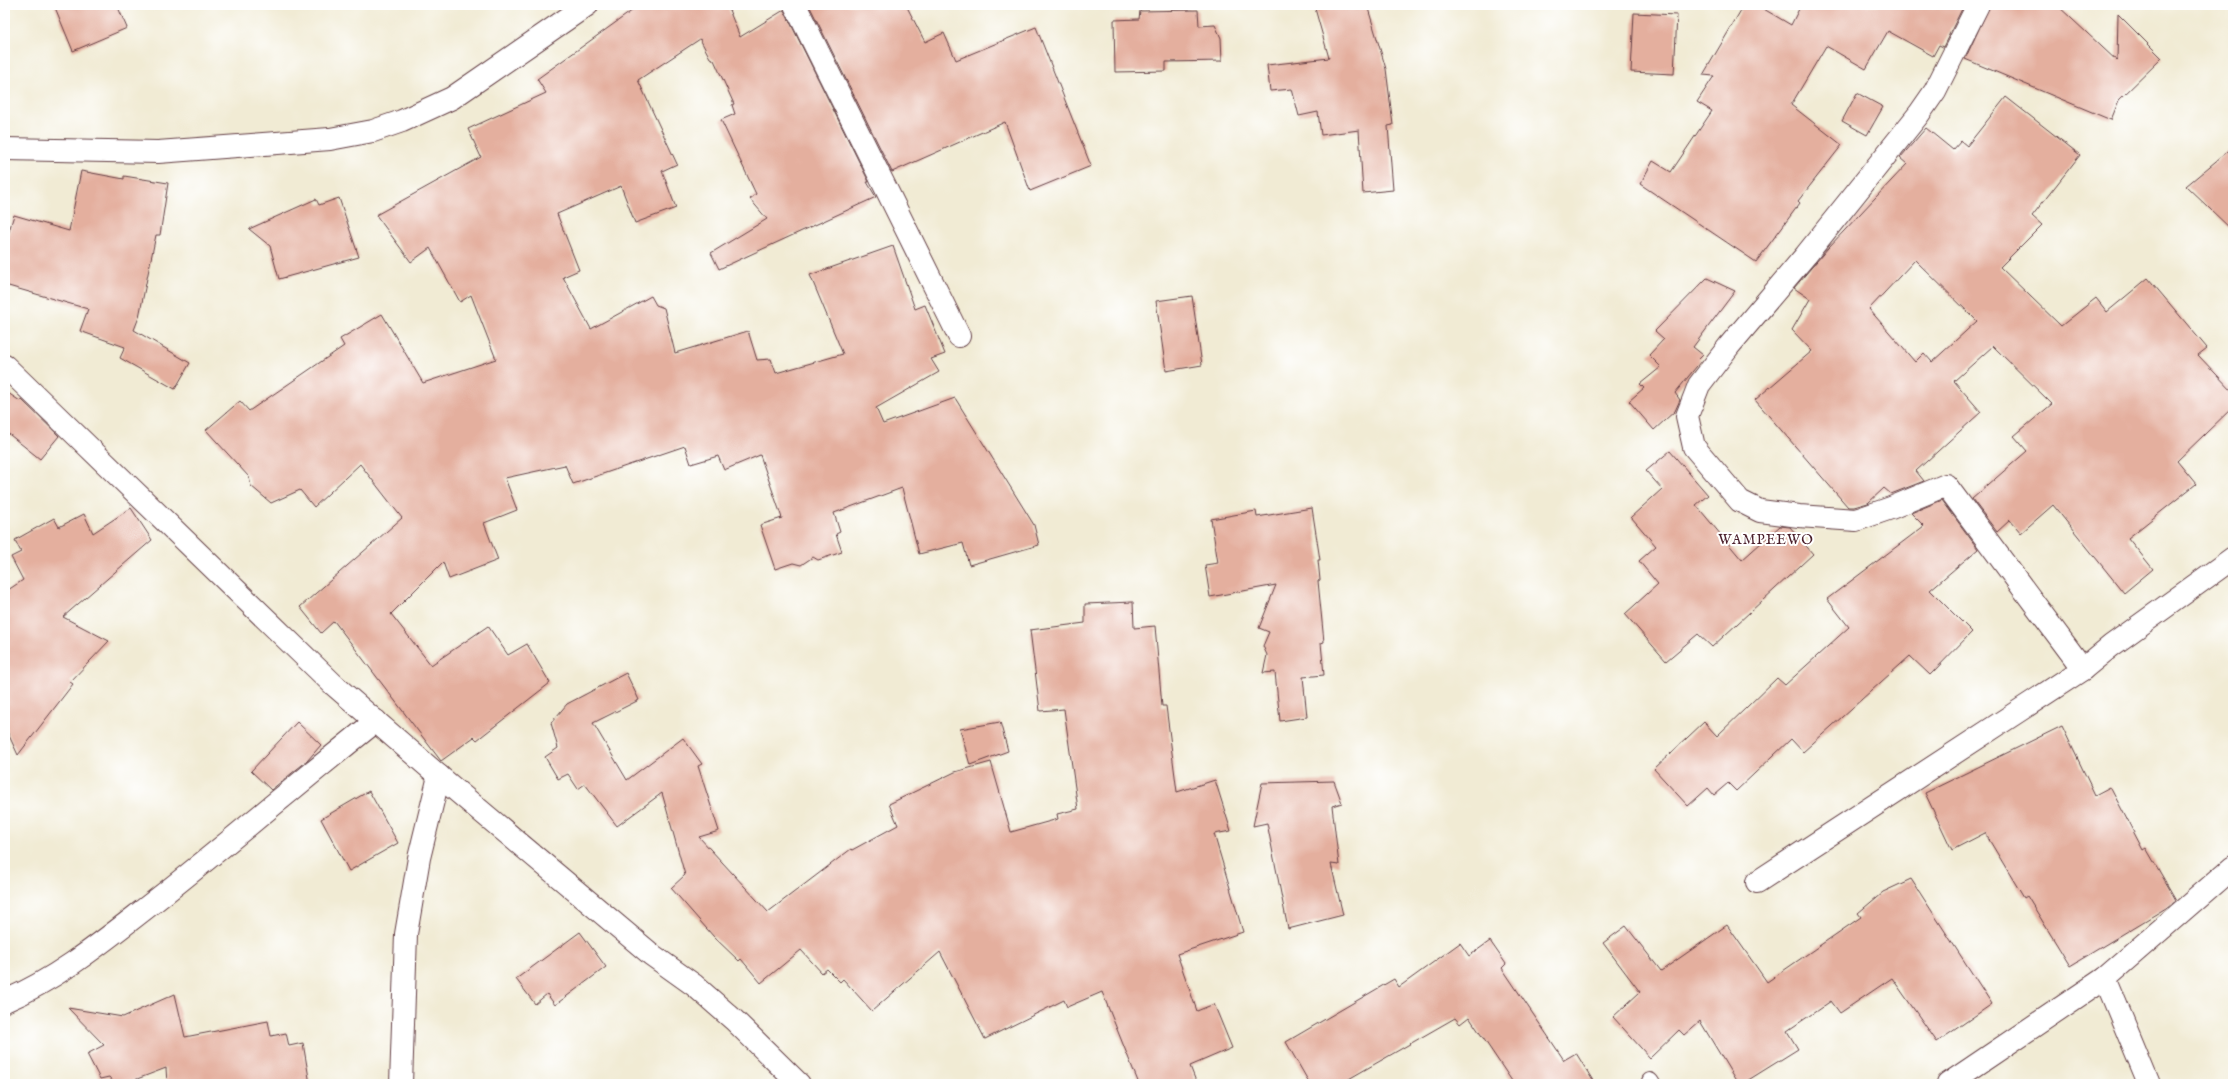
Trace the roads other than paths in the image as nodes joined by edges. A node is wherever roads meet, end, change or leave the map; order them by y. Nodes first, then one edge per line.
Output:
1 (587, 5) edge
2 (795, 5) edge
3 (1978, 5) edge
4 (5, 149) edge
5 (959, 336) dead end
6 (5, 366) edge
7 (2233, 558) edge
8 (2083, 669) junction
9 (376, 721) junction
10 (439, 776) junction
11 (2233, 867) edge
12 (1757, 882) dead end
13 (2105, 978) junction
14 (5, 1001) edge
15 (401, 1084) edge
16 (798, 1084) edge
17 (1948, 1084) edge
18 (2149, 1084) edge

1 - 4 street
2 - 5 street
3 - 8 street
6 - 9 street
7 - 8 street
8 - 12 street
9 - 10 street
9 - 14 street
10 - 15 street
10 - 16 street
11 - 13 street
13 - 17 street
13 - 18 street

